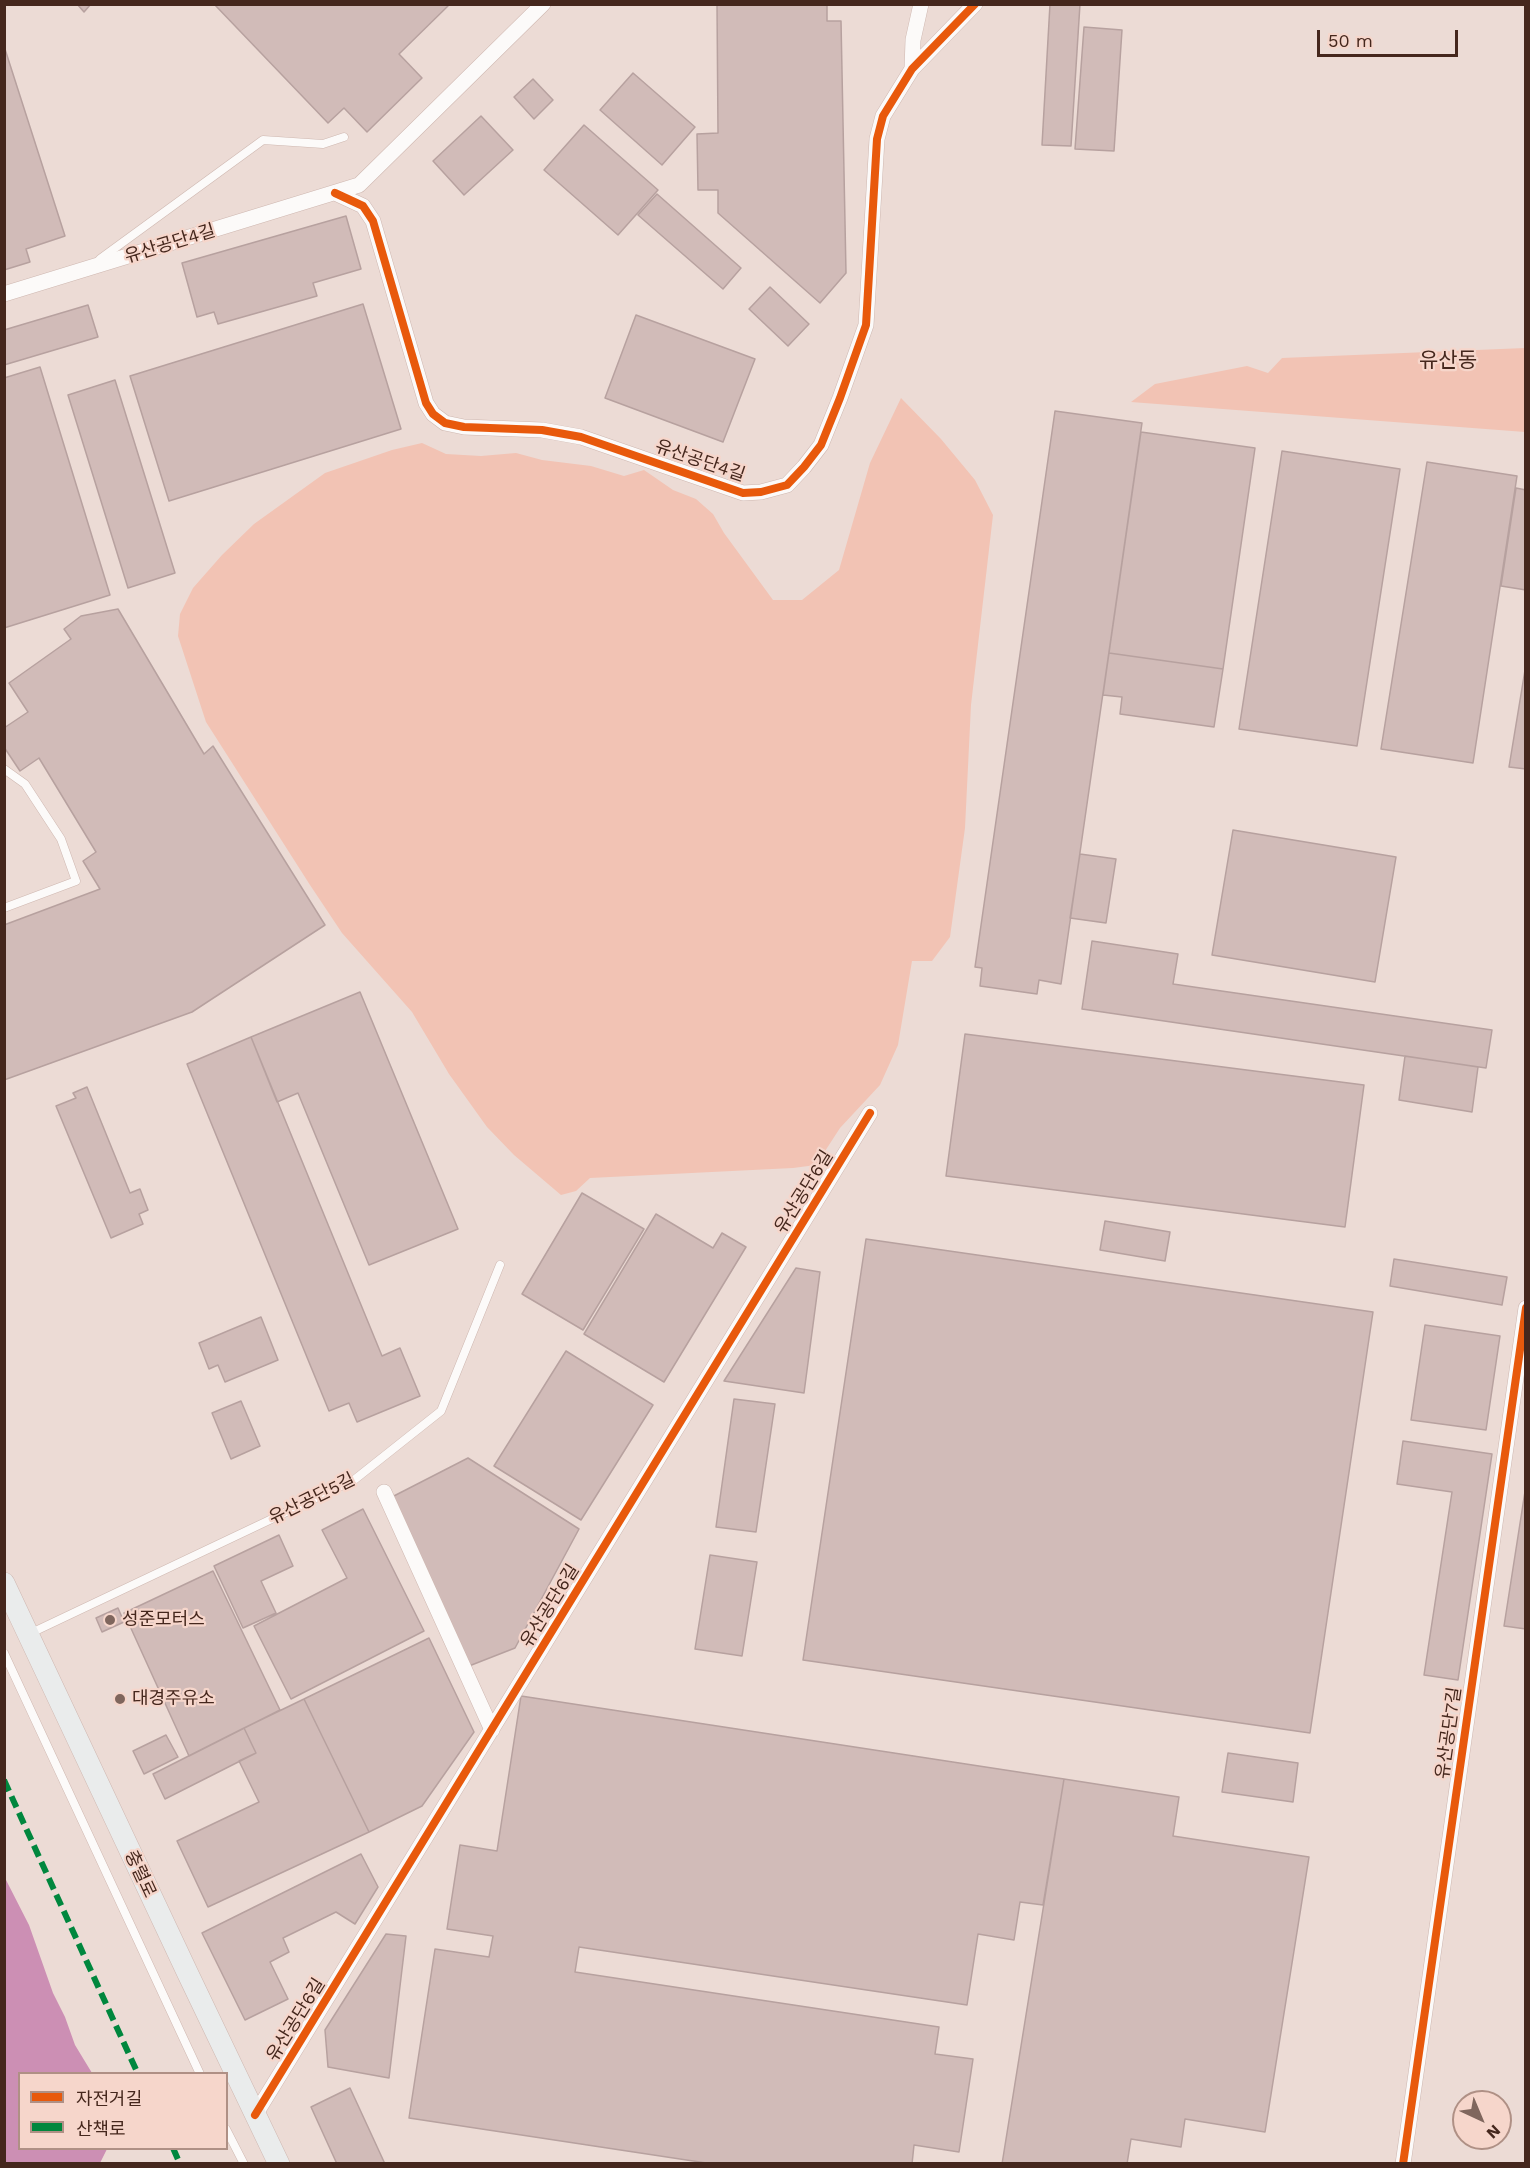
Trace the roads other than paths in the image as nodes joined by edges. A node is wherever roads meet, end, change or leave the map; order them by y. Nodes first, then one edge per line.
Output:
1 (543, 4) edge
2 (921, 4) edge
3 (975, 4) edge
4 (912, 69) junction
5 (344, 137) dead end
6 (334, 193) junction
7 (94, 264) dead end
8 (4, 294) edge
9 (4, 769) edge
10 (4, 908) edge
11 (870, 1113) dead end
12 (500, 1265) dead end
13 (1526, 1308) edge
14 (384, 1492) dead end
15 (4, 1583) edge
16 (28, 1634) junction
17 (4, 1653) edge
18 (492, 1730) junction
19 (200, 2072) edge
20 (255, 2115) junction
21 (228, 2133) edge
22 (244, 2163) edge
23 (279, 2163) edge
24 (1403, 2163) edge

1 - 6 street, 유산공단4길
2 - 4 street
3 - 4 street, 유산공단4길
4 - 6 street, 유산공단4길
5 - 7 lane
6 - 8 street, 유산공단4길
9 - 10 lane
11 - 18 street, 유산공단6길
12 - 16 lane, 유산공단5길
13 - 24 street, 유산공단7길
14 - 18 street
15 - 16 main road, 충렬로
16 - 20 main road, 충렬로
17 - 19 lane
18 - 20 street, 유산공단6길
20 - 23 main road, 충렬로
21 - 22 lane

